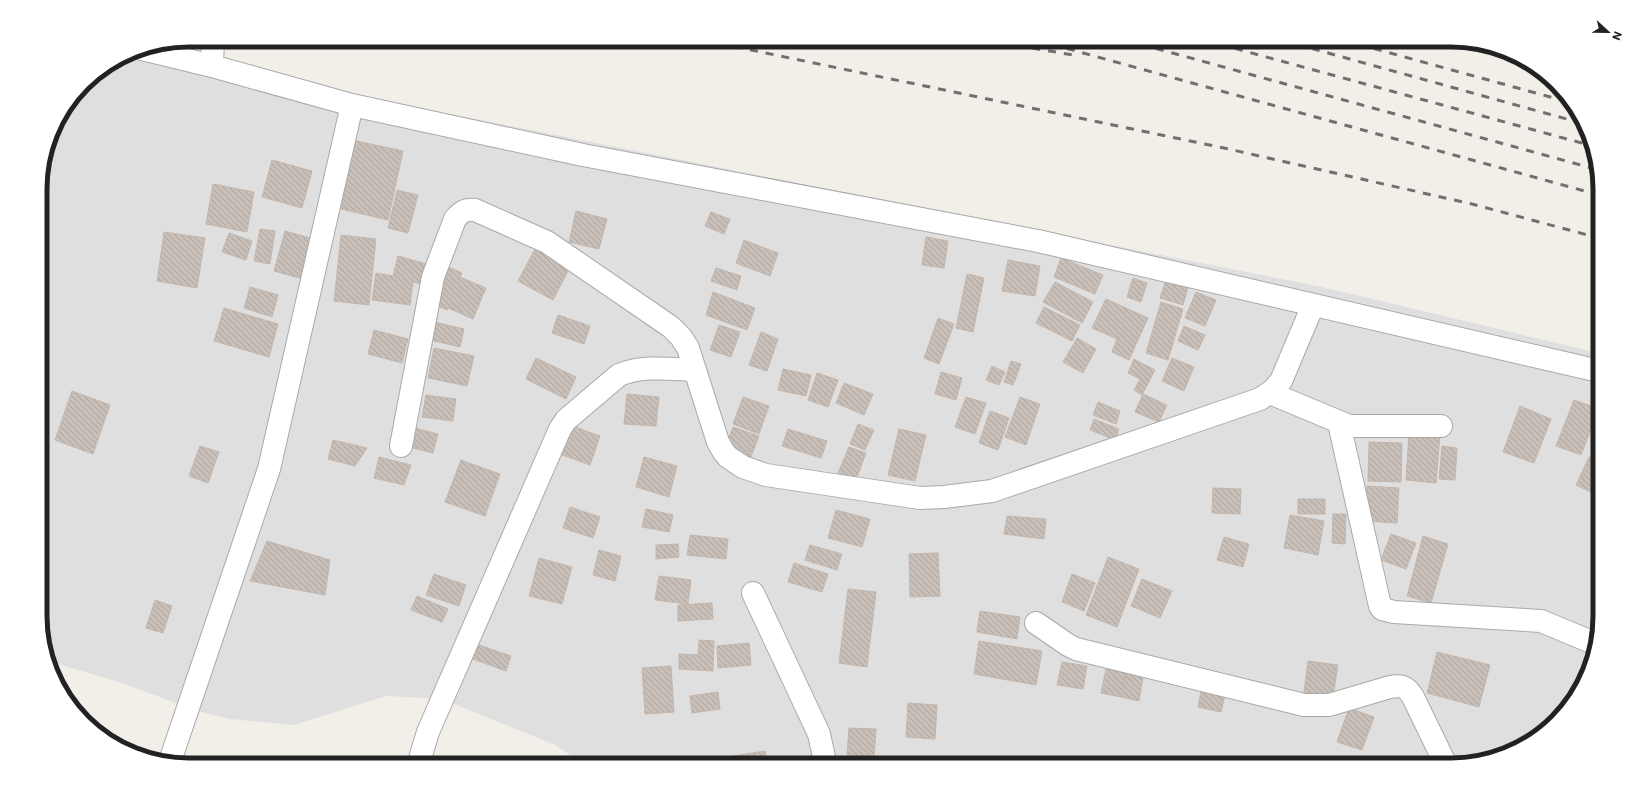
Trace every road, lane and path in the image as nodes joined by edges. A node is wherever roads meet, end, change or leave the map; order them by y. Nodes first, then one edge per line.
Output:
1 (213, 47) edge
2 (153, 52) edge
3 (212, 66) junction
4 (352, 105) junction
5 (1314, 305) junction
6 (1593, 369) edge
7 (695, 370) junction
8 (1270, 393) junction
9 (1339, 423) junction
10 (1441, 426) dead end
11 (401, 446) dead end
12 (753, 593) dead end
13 (1036, 623) dead end
14 (1590, 642) edge
15 (171, 757) edge
16 (420, 758) edge
17 (824, 758) edge
18 (1443, 758) edge

1 - 3 street
2 - 3 street
3 - 4 street
4 - 5 street
4 - 15 street
5 - 6 street
5 - 8 street
7 - 8 street
7 - 11 street
7 - 16 street
8 - 9 street
9 - 10 street
9 - 14 street
12 - 17 street
13 - 18 street

